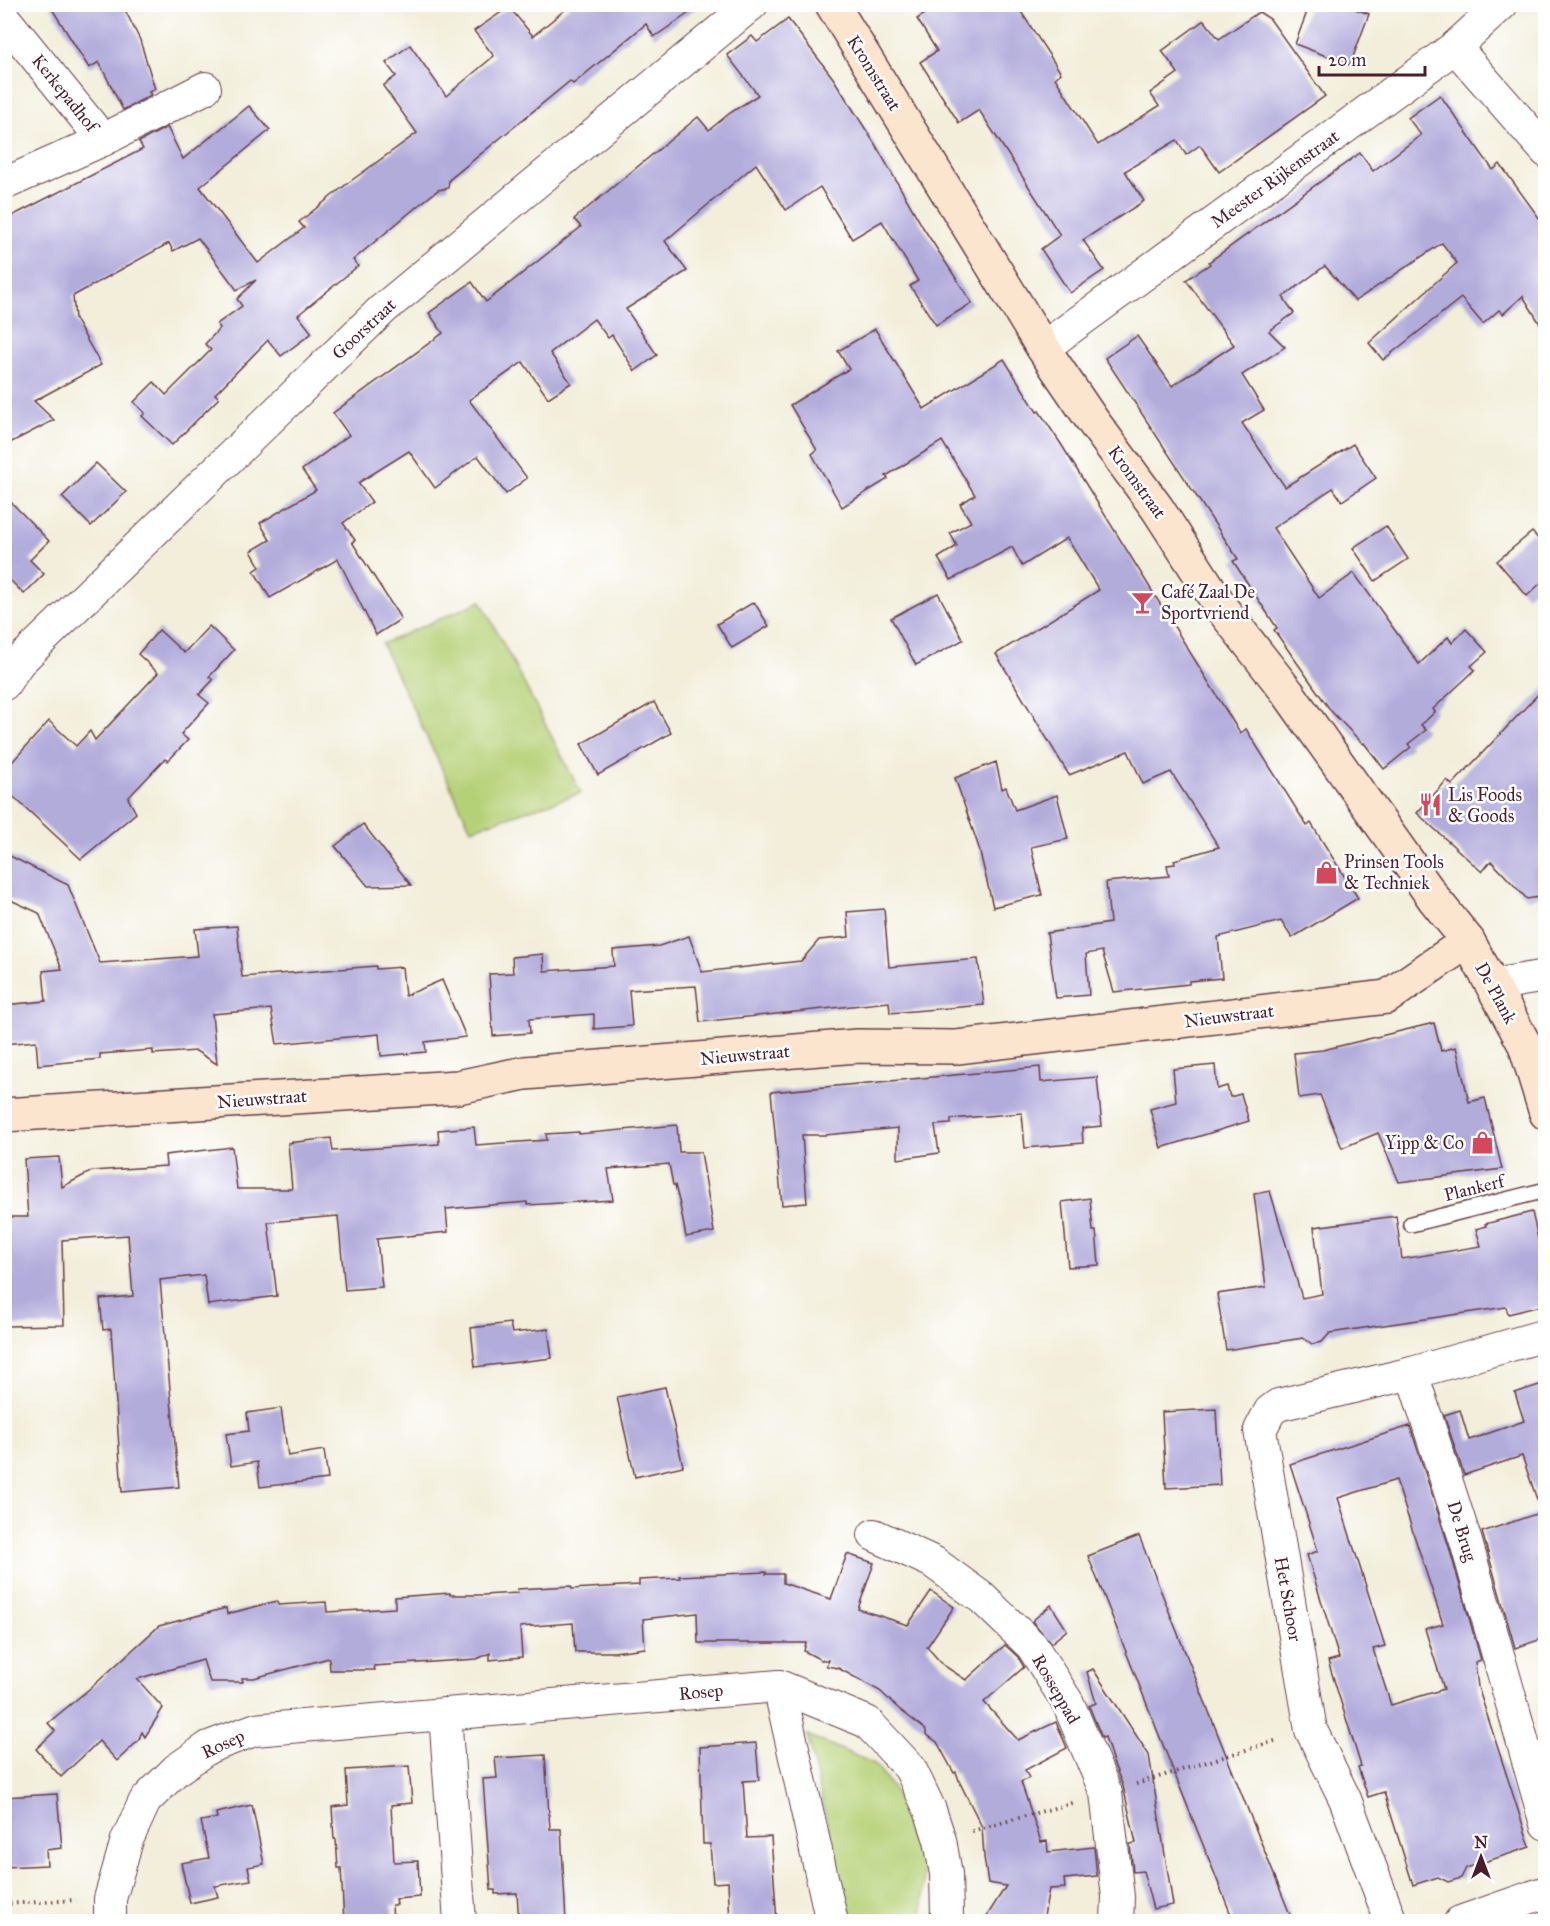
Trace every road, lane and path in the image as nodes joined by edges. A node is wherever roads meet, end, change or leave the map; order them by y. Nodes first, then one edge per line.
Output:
1 (752, 4) edge
2 (832, 4) edge
3 (1502, 4) edge
4 (4, 18) edge
5 (1455, 47) junction
6 (205, 88) dead end
7 (103, 140) junction
8 (1545, 151) edge
9 (4, 184) edge
10 (1043, 348) junction
11 (4, 684) edge
12 (1468, 941) junction
13 (1545, 976) edge
14 (1492, 985) junction
15 (1545, 1113) edge
16 (4, 1115) edge
17 (1545, 1190) edge
18 (1411, 1224) dead end
19 (1545, 1335) edge
20 (1412, 1372) junction
21 (874, 1534) dead end
22 (779, 1686) junction
23 (445, 1714) junction
24 (1545, 1824) edge
25 (1545, 1892) edge
26 (4, 1904) edge
27 (110, 1910) edge
28 (460, 1922) edge
29 (832, 1922) edge
30 (946, 1922) edge
31 (1117, 1922) edge
32 (1391, 1922) edge
33 (1460, 1922) edge

1 - 11 street, Goorstraat
2 - 10 street, Kromstraat
3 - 5 street, Meester Rijkenstraat
4 - 7 street, Kerkepadhof
5 - 8 street
5 - 10 street, Meester Rijkenstraat
6 - 7 street, Kerkepadhof
7 - 9 street, Kerkepadhof
10 - 12 street, Kromstraat
12 - 14 street, De Plank
12 - 16 street, Nieuwstraat
13 - 14 street
14 - 15 street, De Plank
17 - 18 lane, Plankerf
19 - 20 street
20 - 24 street, De Brug
20 - 32 street, Het Schoor
21 - 31 street, Rosseppad
22 - 23 street, Rosep
22 - 29 street
22 - 30 street, Rosep
23 - 27 street, Rosep
23 - 28 street
25 - 33 street
26 - 27 path

